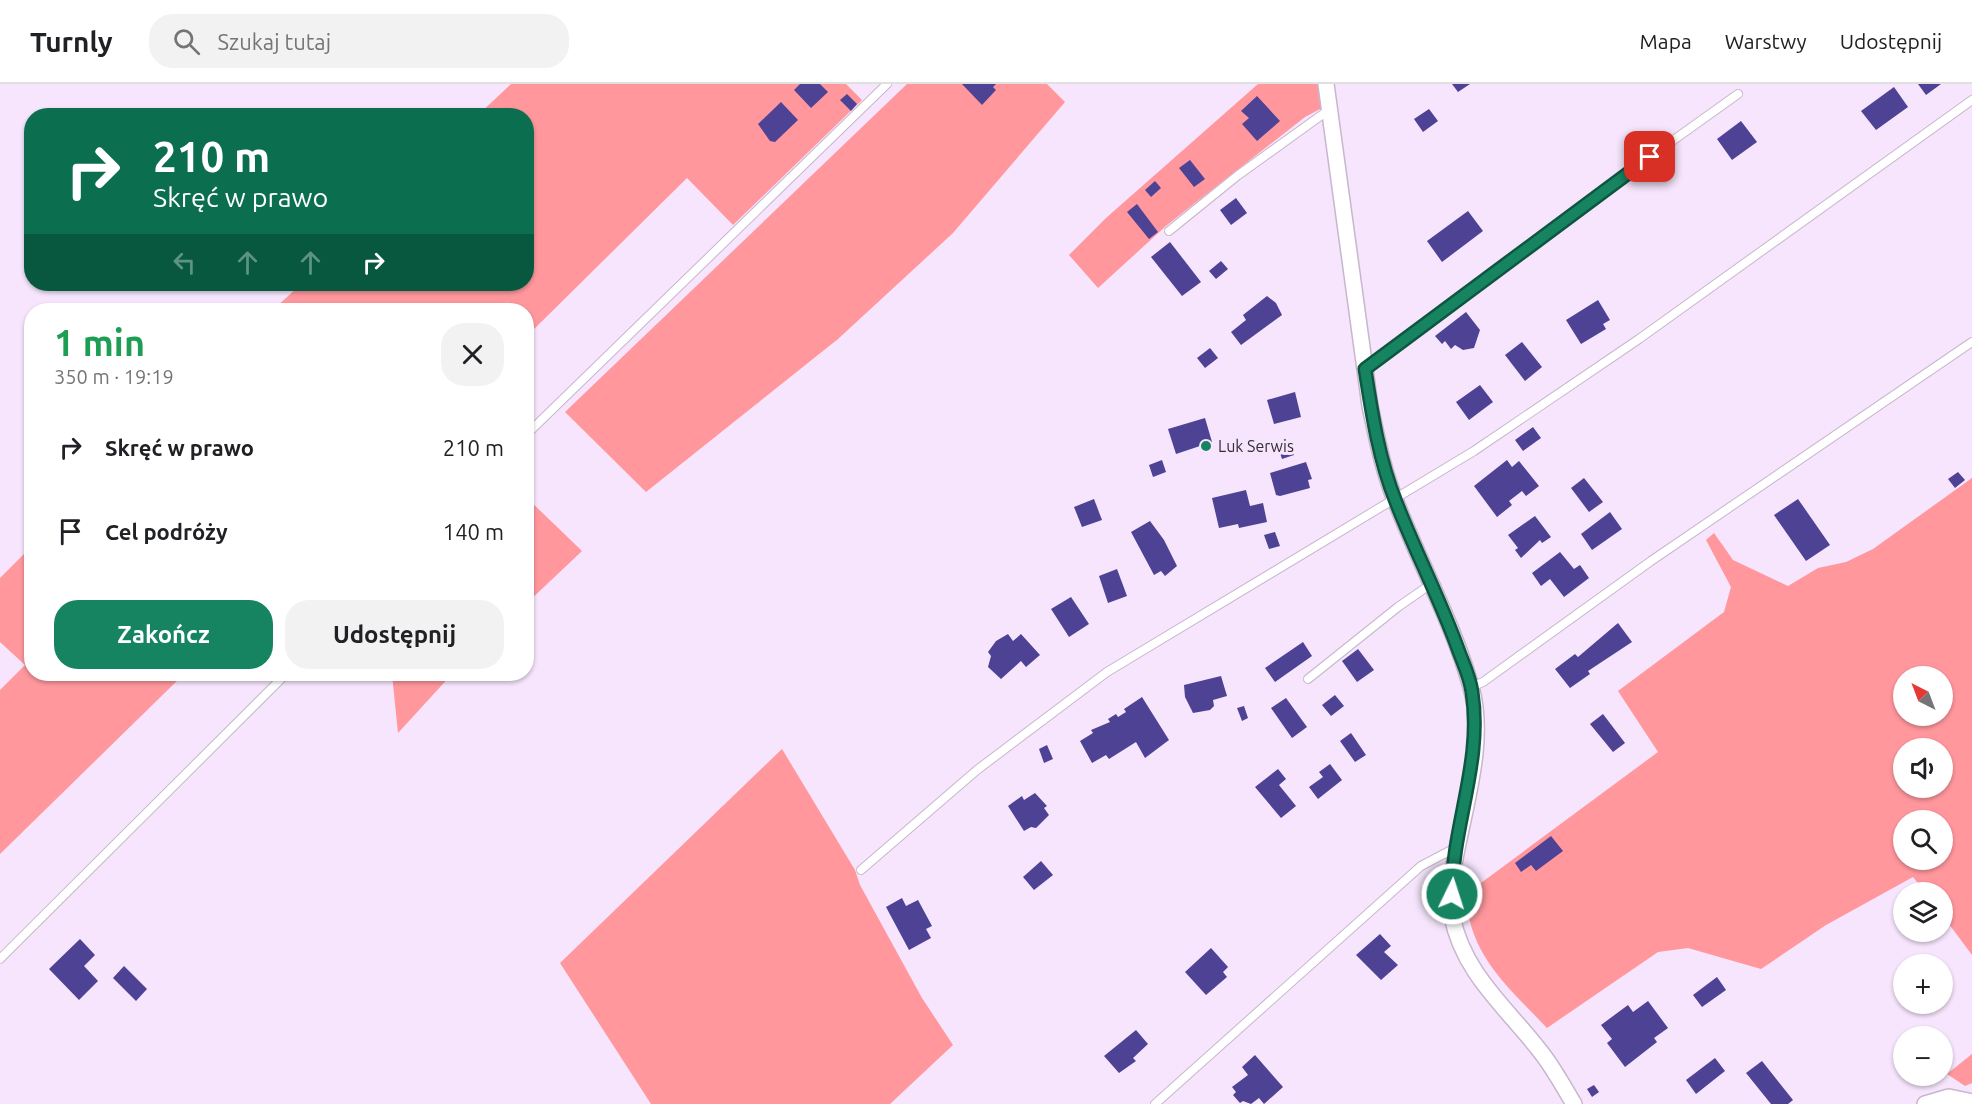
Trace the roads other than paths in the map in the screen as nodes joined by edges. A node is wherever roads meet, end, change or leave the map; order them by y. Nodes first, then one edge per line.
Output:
1 (887, 84) edge
2 (1326, 84) edge
3 (1738, 94) dead end
4 (1972, 100) edge
5 (1330, 109) junction
6 (1169, 231) dead end
7 (1972, 342) edge
8 (1365, 369) junction
9 (534, 427) edge
10 (1395, 500) junction
11 (1431, 584) junction
12 (1308, 680) dead end
13 (279, 681) edge
14 (1471, 687) junction
15 (1457, 847) junction
16 (861, 870) dead end
17 (0, 958) edge
18 (1972, 1102) edge
19 (1155, 1104) edge
20 (1574, 1104) edge
21 (1924, 1104) edge

1 - 9 lane
2 - 5 street
3 - 8 lane
4 - 10 lane
5 - 6 lane
5 - 8 street
7 - 14 lane
8 - 10 street
10 - 11 street
10 - 16 lane
11 - 12 lane
11 - 14 street
13 - 17 lane
14 - 15 street
15 - 19 lane
15 - 20 street
18 - 21 street

